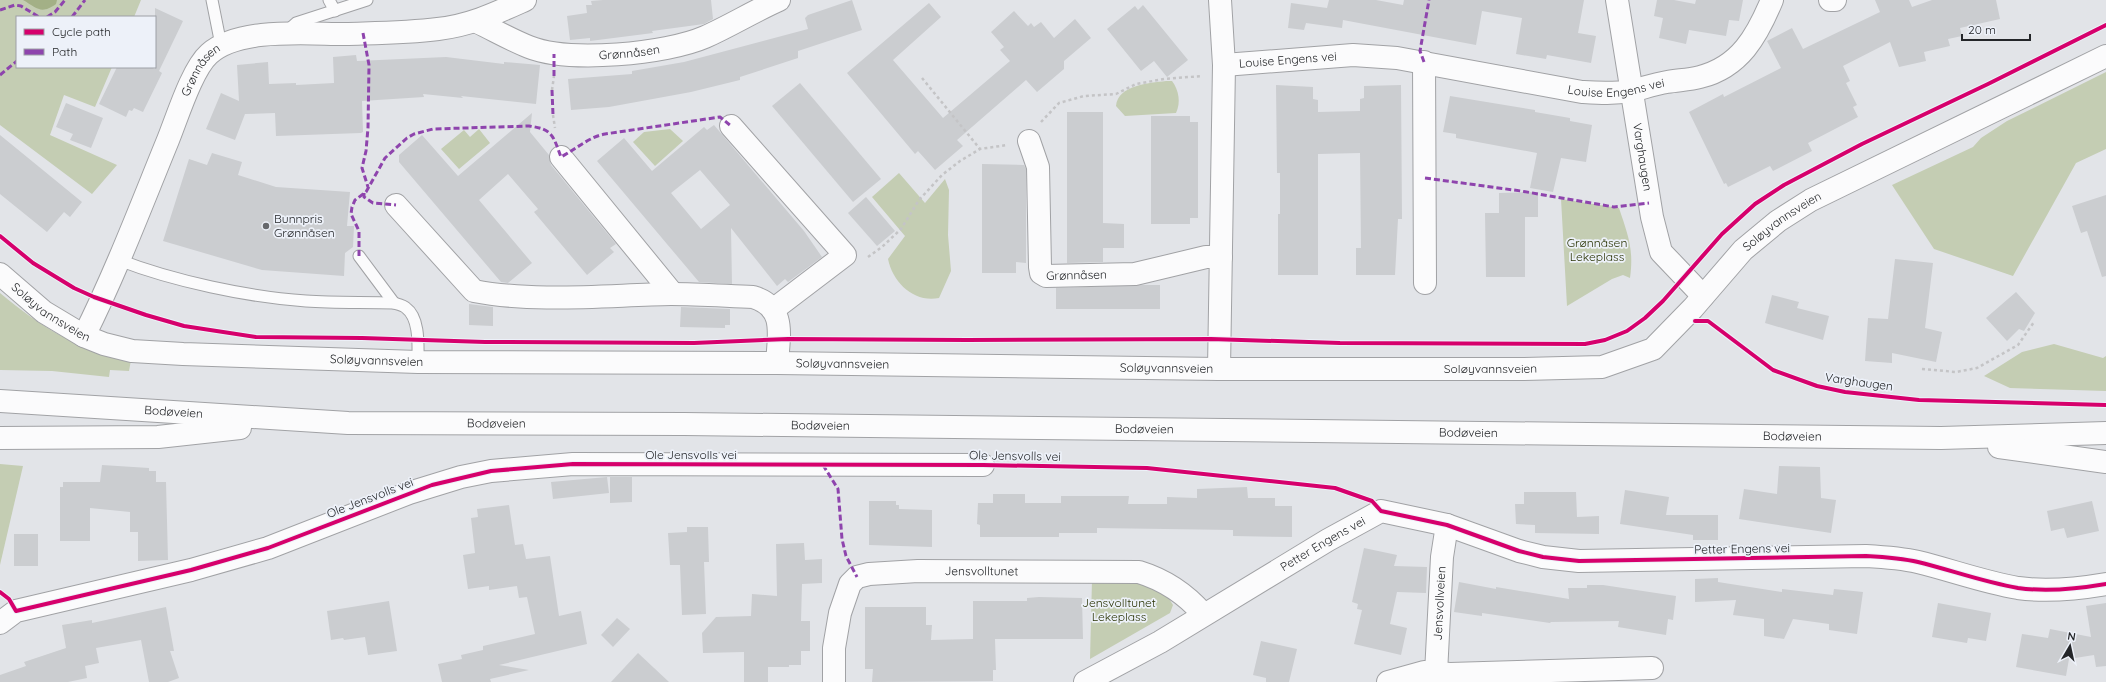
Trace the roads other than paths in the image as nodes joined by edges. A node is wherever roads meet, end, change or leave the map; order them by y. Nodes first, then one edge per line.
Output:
1 (212, 0) edge
2 (329, 0) edge
3 (368, 0) edge
4 (524, 0) edge
5 (779, 0) edge
6 (1220, 0) edge
7 (1617, 0) edge
8 (1772, 0) edge
9 (1830, 0) edge
10 (1835, 0) edge
11 (335, 10) junction
12 (477, 22) junction
13 (283, 35) junction
14 (221, 45) junction
15 (2106, 56) edge
16 (1424, 62) junction
17 (1224, 65) junction
18 (1631, 91) junction
19 (731, 126) dead end
20 (1029, 141) dead end
21 (561, 157) dead end
22 (396, 205) dead end
23 (359, 256) dead end
24 (1221, 257) junction
25 (119, 260) junction
26 (0, 274) edge
27 (1425, 283) dead end
28 (673, 294) junction
29 (1703, 296) junction
30 (394, 303) junction
31 (774, 309) junction
32 (84, 336) junction
33 (418, 362) junction
34 (777, 363) junction
35 (1219, 369) junction
36 (0, 401) edge
37 (348, 423) junction
38 (2106, 433) edge
39 (0, 438) edge
40 (1941, 438) junction
41 (2106, 462) edge
42 (983, 465) dead end
43 (1447, 525) junction
44 (2106, 584) edge
45 (1203, 614) junction
46 (0, 623) edge
47 (1652, 668) dead end
48 (1437, 678) edge
49 (834, 682) edge
50 (1085, 682) edge
51 (1388, 682) edge

1 - 14 lane
2 - 11 lane
3 - 11 lane
4 - 12 street, Grønnåsen
5 - 12 street, Grønnåsen
6 - 17 street
7 - 18 street, Varghaugen
8 - 18 street, Louise Engens vei
9 - 10 street
11 - 13 lane
12 - 13 street, Grønnåsen
13 - 14 street, Grønnåsen
14 - 25 street, Grønnåsen
15 - 29 street, Soløyvannsveien
16 - 17 street, Louise Engens vei
16 - 18 street, Louise Engens vei
16 - 27 street
17 - 24 street
18 - 29 street, Varghaugen
19 - 31 street
20 - 24 street, Grønnåsen
21 - 28 street
22 - 28 street
23 - 30 lane
24 - 35 street
25 - 30 lane
25 - 32 street, Grønnåsen
26 - 32 street, Soløyvannsveien
28 - 31 street
29 - 35 street, Soløyvannsveien
30 - 33 lane
31 - 34 street, Soløyvannsveien
32 - 33 street, Soløyvannsveien
33 - 34 street, Soløyvannsveien
34 - 35 street, Soløyvannsveien
36 - 37 street, Bodøveien
37 - 39 street, Bodøveien
37 - 40 street, Bodøveien
38 - 40 street, Bodøveien
40 - 41 street, Bodøveien
42 - 46 street, Ole Jensvolls vei
43 - 44 street, Petter Engens vei
43 - 45 street, Petter Engens vei
43 - 48 street, Jensvollveien
45 - 49 street, Jensvolltunet
45 - 50 street, Petter Engens vei
47 - 48 street
48 - 51 street

